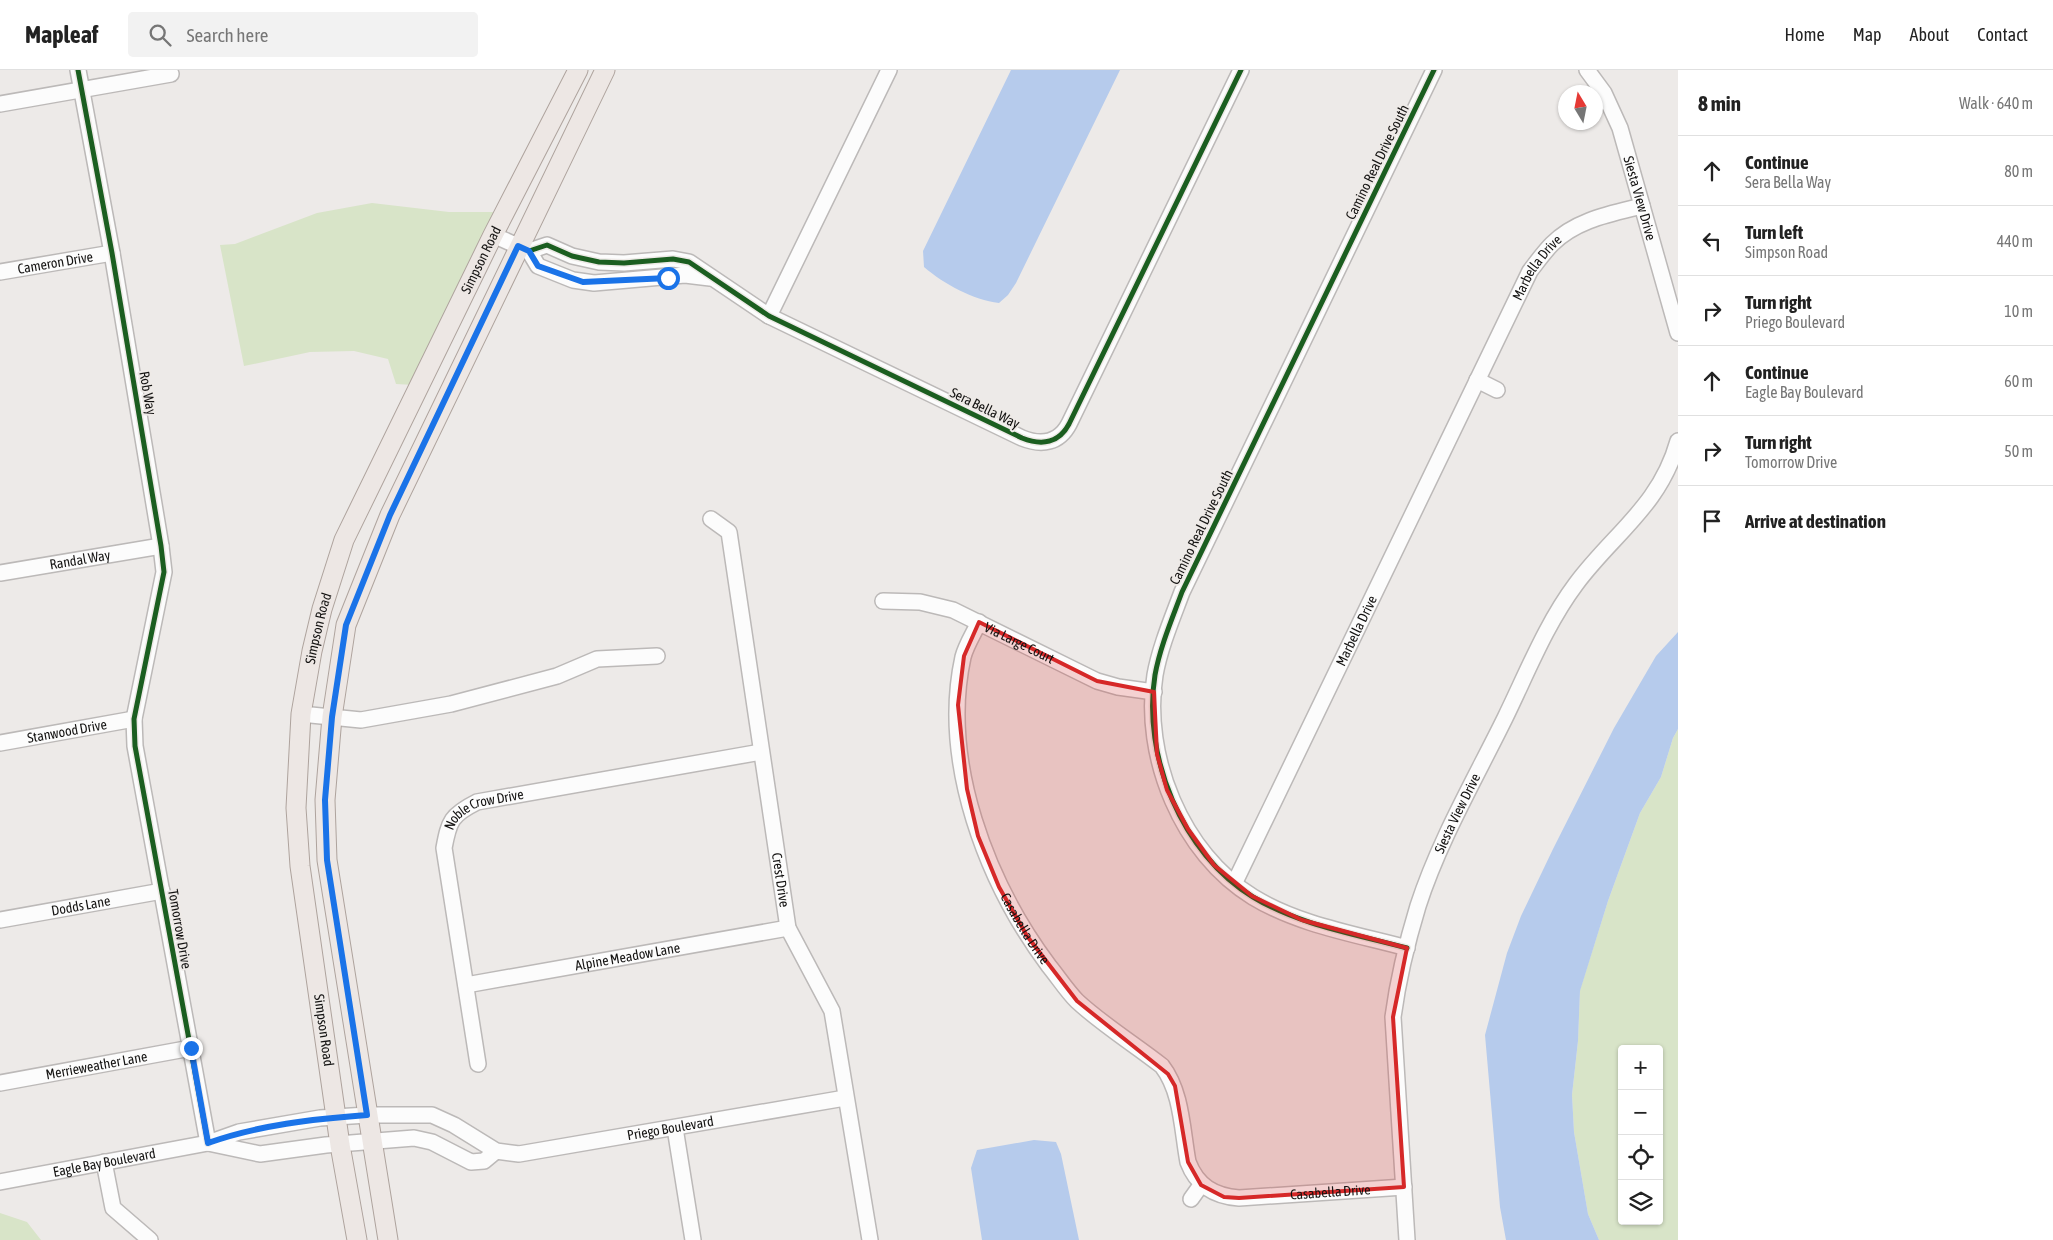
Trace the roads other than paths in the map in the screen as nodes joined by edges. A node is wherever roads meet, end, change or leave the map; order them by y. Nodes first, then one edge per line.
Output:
1 (78, 70) edge
2 (578, 70) edge
3 (605, 70) edge
4 (889, 70) edge
5 (1241, 70) edge
6 (1434, 70) edge
7 (1587, 70) edge
8 (170, 74) dead end
9 (82, 89) junction
10 (0, 104) edge
11 (1642, 206) junction
12 (493, 235) junction
13 (524, 249) junction
14 (112, 253) junction
15 (0, 272) edge
16 (711, 278) junction
17 (769, 316) junction
18 (1678, 333) edge
19 (1477, 380) junction
20 (1497, 390) dead end
21 (1678, 441) edge
22 (710, 519) dead end
23 (161, 546) junction
24 (0, 571) edge
25 (883, 601) dead end
26 (979, 622) junction
27 (657, 656) dead end
28 (1154, 692) junction
29 (301, 714) junction
30 (332, 717) junction
31 (134, 719) junction
32 (0, 743) edge
33 (761, 752) junction
34 (1235, 882) junction
35 (162, 891) junction
36 (0, 920) edge
37 (788, 928) junction
38 (1407, 948) junction
39 (466, 985) junction
40 (191, 1048) junction
41 (478, 1064) dead end
42 (0, 1083) edge
43 (845, 1098) junction
44 (367, 1115) junction
45 (336, 1118) junction
46 (675, 1128) junction
47 (208, 1143) junction
48 (371, 1143) junction
49 (340, 1145) junction
50 (496, 1152) junction
51 (104, 1162) junction
52 (0, 1182) edge
53 (1201, 1185) junction
54 (1404, 1187) junction
55 (1191, 1198) dead end
56 (150, 1240) edge
57 (357, 1240) edge
58 (388, 1240) edge
59 (693, 1240) edge
60 (870, 1240) edge
61 (1408, 1240) edge

1 - 9 street, Rob Way
2 - 12 main road, Simpson Road
3 - 13 main road, Simpson Road
4 - 17 street
5 - 17 street, Sera Bella Way
6 - 28 street, Camino Real Drive South
7 - 11 street, Siesta View Drive
8 - 9 street
9 - 10 street
9 - 14 street, Rob Way
11 - 18 street, Siesta View Drive
11 - 19 street, Marbella Drive
12 - 13 street, Sera Bella Way
12 - 29 main road, Simpson Road
13 - 16 street, Sera Bella Way
13 - 16 street, Sera Bella Way
13 - 30 main road, Simpson Road
14 - 15 street, Cameron Drive
14 - 23 street, Rob Way
16 - 17 street, Sera Bella Way
19 - 20 street
19 - 34 street, Marbella Drive
21 - 38 street, Siesta View Drive
22 - 33 street, Crest Drive
23 - 24 street, Randal Way
23 - 31 street, Rob Way
25 - 26 street, Via Large Court
26 - 28 street, Via Large Court
26 - 53 street, Casabella Drive
27 - 30 street
28 - 34 street, Camino Real Drive South
29 - 30 street
29 - 45 main road, Simpson Road
30 - 44 main road, Simpson Road
31 - 32 street, Stanwood Drive
31 - 35 street, Tomorrow Drive
33 - 37 street, Crest Drive
33 - 39 street, Noble Crow Drive
34 - 38 street, Camino Real Drive South
35 - 36 street, Dodds Lane
35 - 40 street, Tomorrow Drive
37 - 39 street, Alpine Meadow Lane
37 - 43 street, Crest Drive
38 - 54 street, Siesta View Drive
39 - 41 street, Noble Crow Drive
40 - 42 street, Merrieweather Lane
40 - 47 street, Tomorrow Drive
43 - 46 street, Priego Boulevard
43 - 60 street, Crest Drive
44 - 45 street, Priego Boulevard
44 - 48 main road, Simpson Road
44 - 50 street, Priego Boulevard
45 - 47 street, Eagle Bay Boulevard
45 - 49 main road, Simpson Road
46 - 50 street, Priego Boulevard
46 - 59 street
47 - 49 street, Eagle Bay Boulevard
47 - 51 street, Eagle Bay Boulevard
48 - 49 street, Priego Boulevard
48 - 50 street, Priego Boulevard
48 - 58 main road, Simpson Road
49 - 57 main road, Simpson Road
51 - 52 street, Eagle Bay Boulevard
51 - 56 street
53 - 54 street, Casabella Drive
53 - 55 street
54 - 61 street, Siesta View Drive

